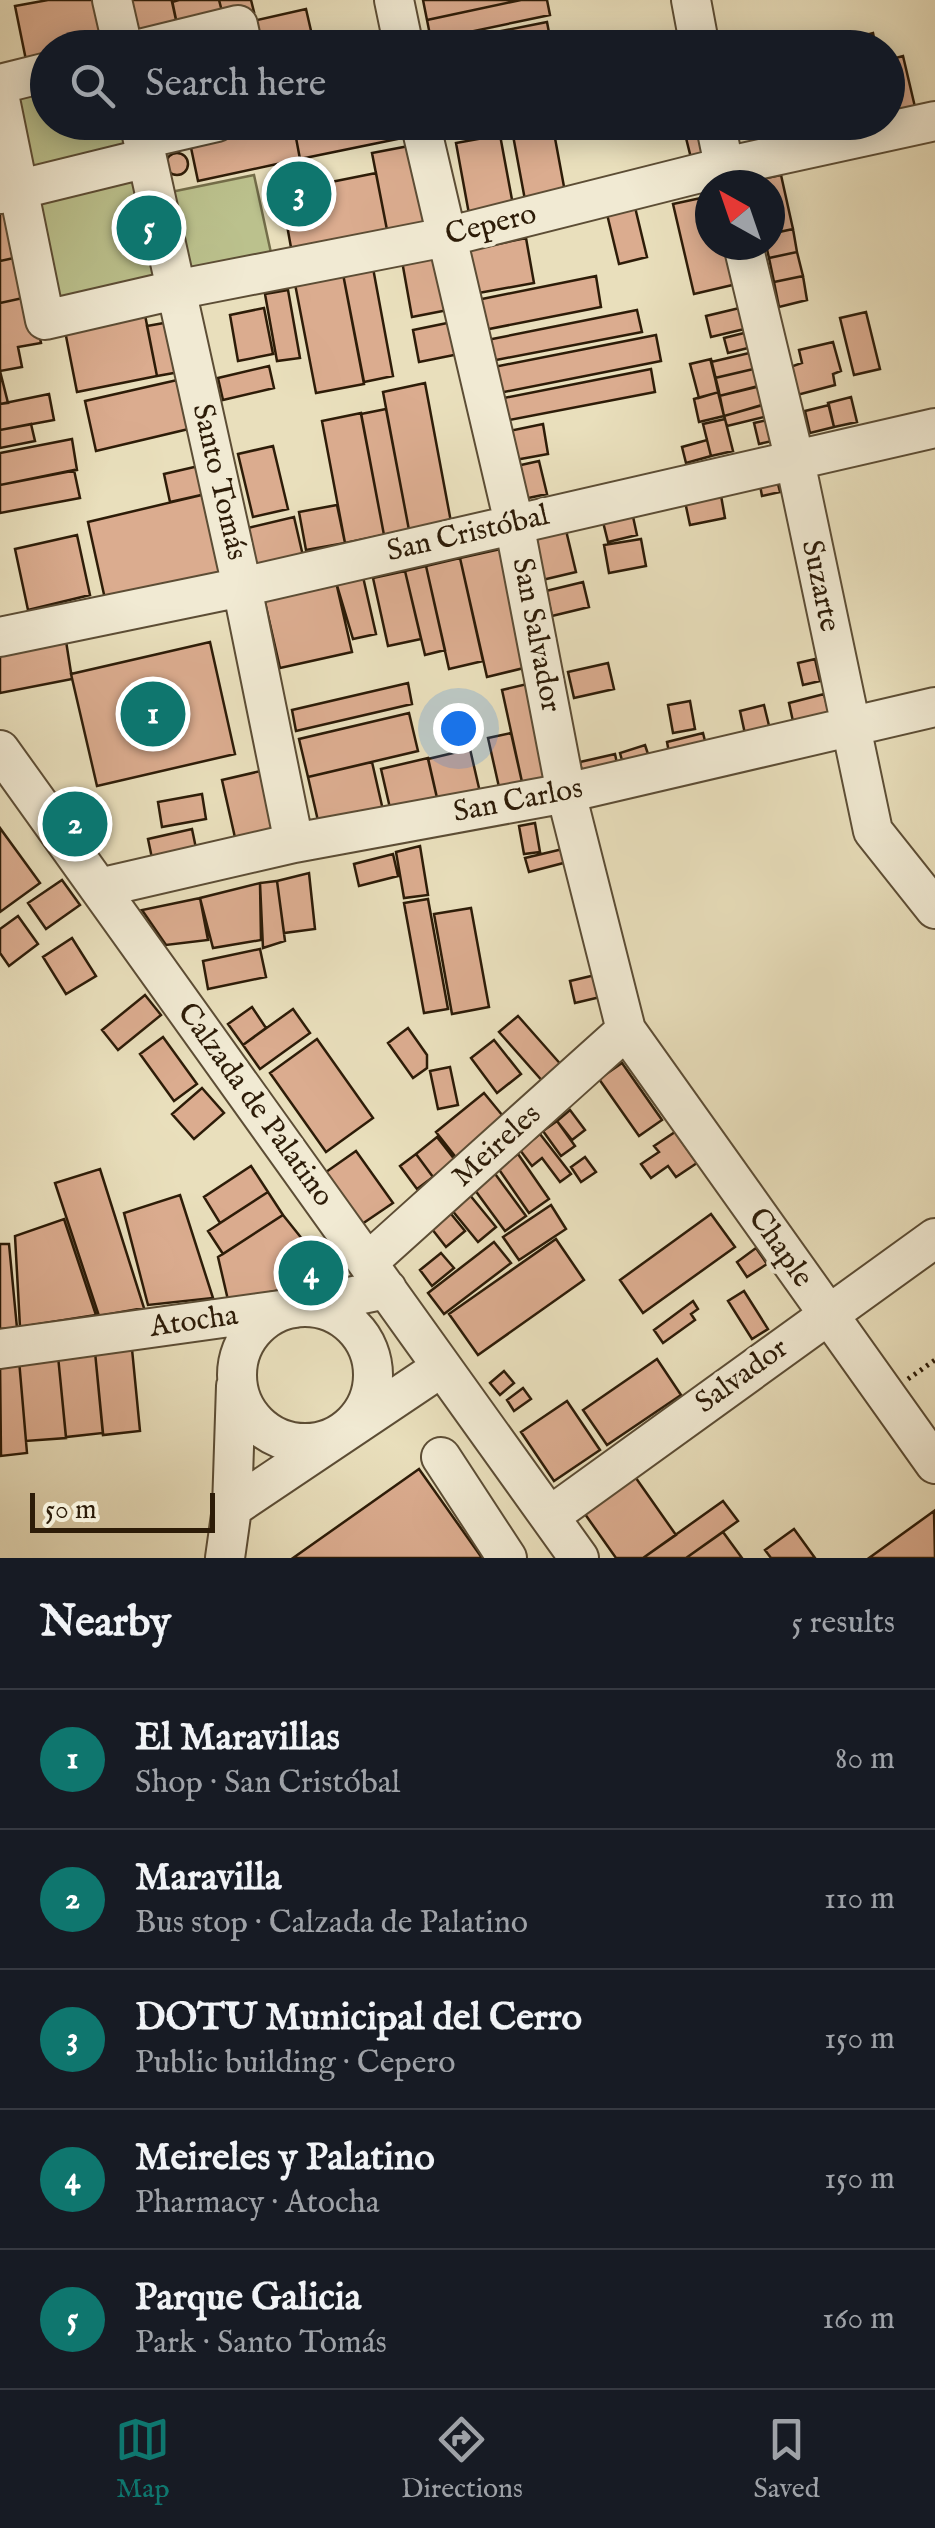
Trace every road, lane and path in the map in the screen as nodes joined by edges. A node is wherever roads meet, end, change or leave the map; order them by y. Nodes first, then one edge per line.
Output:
1 (112, 0) edge
2 (394, 0) edge
3 (690, 0) edge
4 (119, 30) edge
5 (214, 30) edge
6 (239, 30) edge
7 (400, 30) edge
8 (696, 30) edge
9 (30, 76) edge
10 (0, 84) edge
11 (0, 99) edge
12 (935, 121) edge
13 (905, 129) edge
14 (143, 140) edge
15 (424, 140) edge
16 (719, 140) edge
17 (863, 140) edge
18 (725, 170) edge
19 (749, 170) edge
20 (695, 183) edge
21 (9, 192) edge
22 (446, 237) junction
23 (747, 260) edge
24 (175, 290) junction
25 (935, 428) edge
26 (795, 462) junction
27 (514, 523) junction
28 (242, 587) junction
29 (0, 637) edge
30 (935, 707) edge
31 (849, 728) junction
32 (0, 750) edge
33 (566, 793) junction
34 (294, 843) junction
35 (99, 888) junction
36 (935, 909) edge
37 (626, 1030) junction
38 (935, 1238) edge
39 (377, 1276) junction
40 (295, 1308) junction
41 (826, 1314) junction
42 (235, 1317) junction
43 (0, 1349) edge
44 (442, 1367) junction
45 (236, 1374) junction
46 (340, 1433) junction
47 (441, 1457) dead end
48 (935, 1464) edge
49 (232, 1508) junction
50 (550, 1516) junction
51 (226, 1558) edge
52 (507, 1558) edge
53 (579, 1558) edge

1 - 4 street
2 - 7 street
3 - 8 street
5 - 6 street
9 - 10 street
11 - 21 street
12 - 13 street, Cepero
14 - 21 street
14 - 24 street, Santo Tomás
15 - 22 street, San Salvador
16 - 18 street
17 - 19 street, Cepero
20 - 22 street, Cepero
21 - 24 street, Cepero
22 - 24 street, Cepero
22 - 27 street, San Salvador
23 - 26 street, Suzarte
24 - 28 street, Santo Tomás
25 - 26 street, San Cristóbal
26 - 27 street, San Cristóbal
26 - 31 street, Suzarte
27 - 28 street, San Cristóbal
27 - 33 street, San Salvador
28 - 29 street, San Cristóbal
28 - 34 street, Santo Tomás
30 - 31 street, San Carlos
31 - 33 street, San Carlos
31 - 36 street, Suzarte
32 - 35 street, Calzada de Palatino
33 - 34 street, San Carlos
33 - 37 street, San Salvador
34 - 35 street, San Carlos
35 - 39 street, Calzada de Palatino
37 - 39 street, Meireles
37 - 41 street, Chaple
38 - 41 street, Salvador
39 - 40 street, Atocha
39 - 44 street, Calzada de Palatino
40 - 42 street, Atocha
40 - 45 street
40 - 46 street
41 - 48 street, Chaple
41 - 50 street, Salvador
42 - 43 street, Atocha
42 - 45 street
44 - 46 street
44 - 50 street, Calzada de Palatino
45 - 46 street
45 - 49 street
46 - 49 street
47 - 52 street
49 - 51 street
50 - 53 street, Calzada de Palatino

